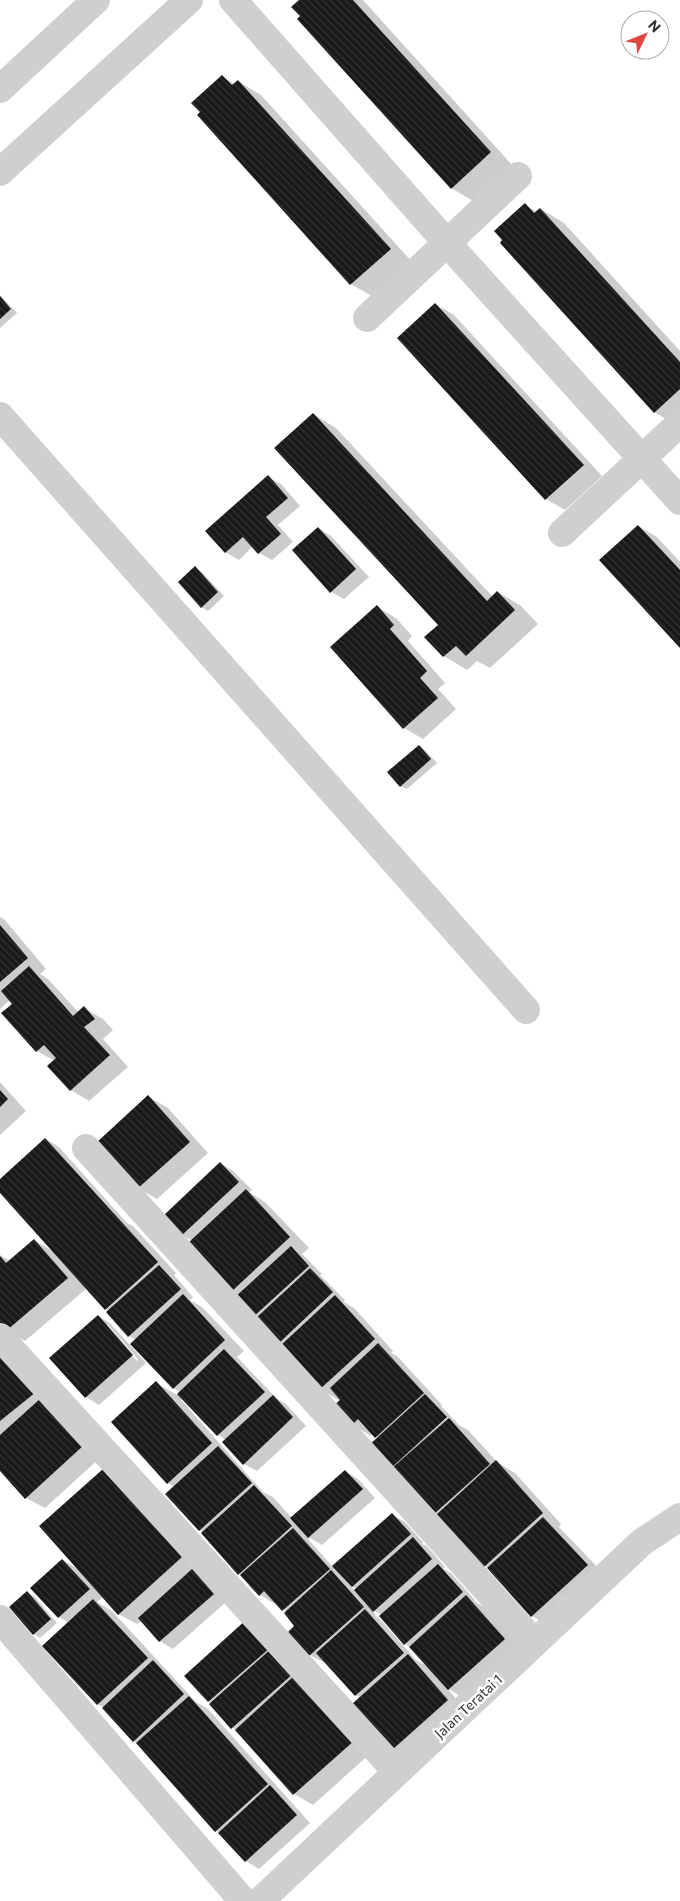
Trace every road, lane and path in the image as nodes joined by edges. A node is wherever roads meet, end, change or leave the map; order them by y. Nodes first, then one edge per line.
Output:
1 (96, 0) edge
2 (189, 0) edge
3 (233, 0) edge
4 (0, 89) edge
5 (0, 172) edge
6 (518, 176) dead end
7 (447, 243) junction
8 (367, 318) dead end
9 (0, 416) edge
10 (680, 423) edge
11 (642, 459) junction
12 (680, 501) edge
13 (562, 533) dead end
14 (526, 1010) dead end
15 (86, 1148) dead end
16 (0, 1337) edge
17 (680, 1517) edge
18 (0, 1619) edge
19 (535, 1643) junction
20 (397, 1772) junction
21 (243, 1901) edge
22 (260, 1901) edge

1 - 4 street
2 - 5 street
3 - 7 street
6 - 7 street
7 - 8 street
7 - 11 street
9 - 14 street
10 - 11 street
11 - 12 street
11 - 13 street
15 - 19 street
16 - 20 street
17 - 19 street, Jalan Teratai 1
18 - 21 street
19 - 20 street, Jalan Teratai 1
20 - 22 street, Jalan Teratai 1

